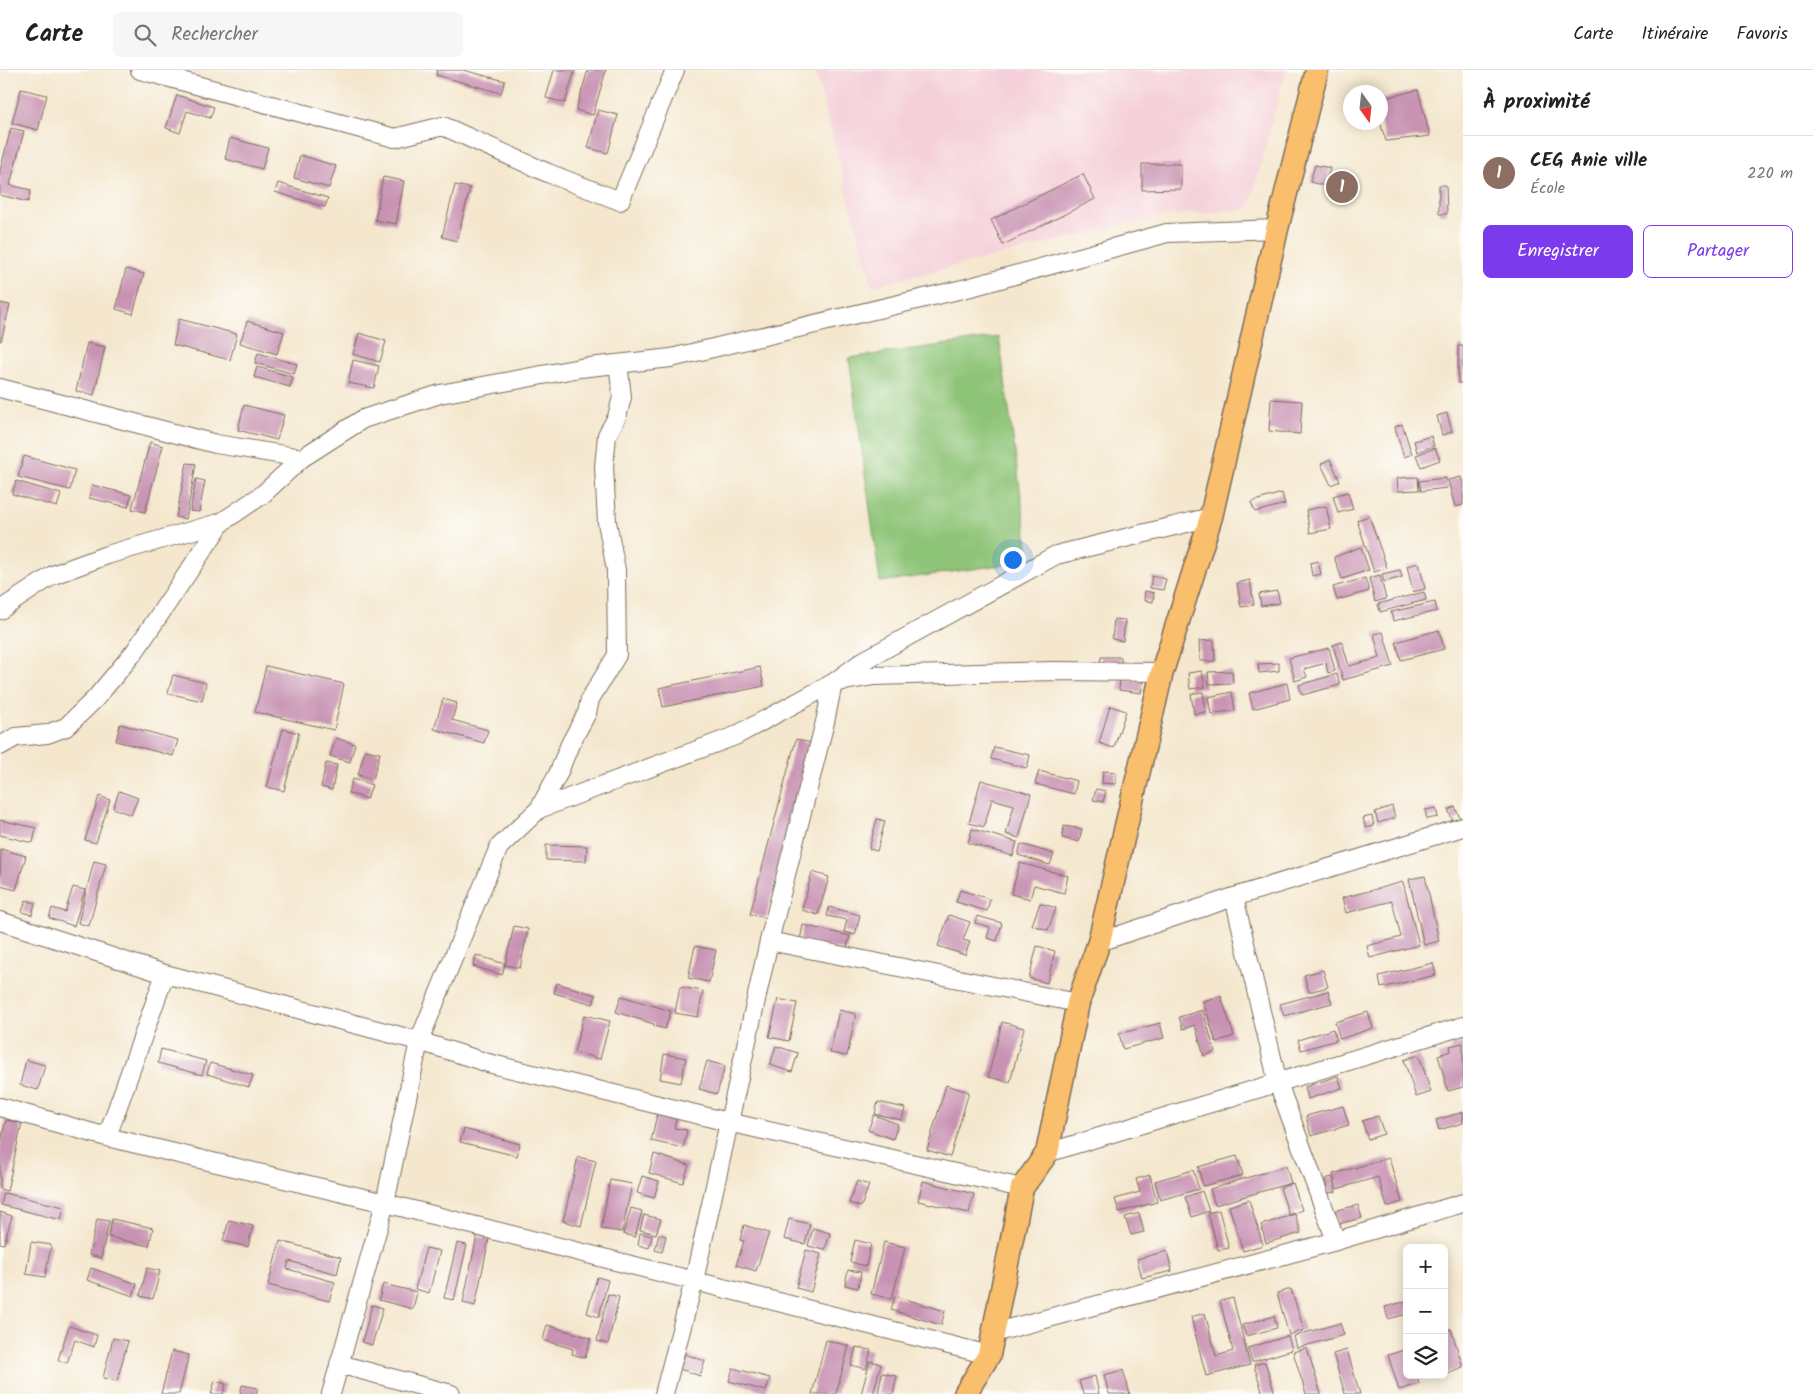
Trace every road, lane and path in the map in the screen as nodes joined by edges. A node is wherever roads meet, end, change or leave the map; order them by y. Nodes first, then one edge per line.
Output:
1 (140, 70) edge
2 (675, 70) edge
3 (1317, 70) edge
4 (1277, 229) junction
5 (621, 364) junction
6 (0, 388) edge
7 (302, 458) junction
8 (1211, 517) junction
9 (222, 522) junction
10 (0, 610) edge
11 (1162, 672) junction
12 (833, 683) junction
13 (0, 746) edge
14 (539, 809) junction
15 (1463, 827) edge
16 (1234, 897) junction
17 (0, 921) edge
18 (769, 941) junction
19 (1099, 942) junction
20 (165, 974) junction
21 (1078, 1003) junction
22 (1463, 1026) edge
23 (419, 1041) junction
24 (1278, 1083) junction
25 (0, 1107) edge
26 (728, 1122) junction
27 (107, 1137) junction
28 (1047, 1153) junction
29 (1022, 1188) junction
30 (385, 1204) junction
31 (1463, 1204) edge
32 (1336, 1241) junction
33 (694, 1281) junction
34 (993, 1333) junction
35 (989, 1355) junction
36 (339, 1364) junction
37 (331, 1394) edge
38 (452, 1394) edge
39 (664, 1394) edge
40 (965, 1394) edge

1 - 2 street
3 - 4 main road
4 - 5 street
4 - 8 main road
5 - 7 street
5 - 14 street
6 - 7 street
7 - 9 street
8 - 11 main road
8 - 12 street
9 - 10 street
9 - 13 street
11 - 12 street
11 - 19 main road
12 - 14 street
12 - 18 street
14 - 23 street
15 - 16 street
16 - 19 street
16 - 24 street
17 - 20 street
18 - 21 street
18 - 26 street
19 - 21 main road
20 - 23 street
20 - 27 street
21 - 28 main road
22 - 24 street
23 - 26 street
23 - 30 street
24 - 28 street
24 - 32 street
25 - 27 street
26 - 29 street
26 - 33 street
27 - 30 street
28 - 29 main road
29 - 34 main road
30 - 33 street
30 - 36 street
31 - 32 street
32 - 34 street
33 - 35 street
33 - 39 street
34 - 35 main road
35 - 40 main road
36 - 37 street
36 - 38 street

